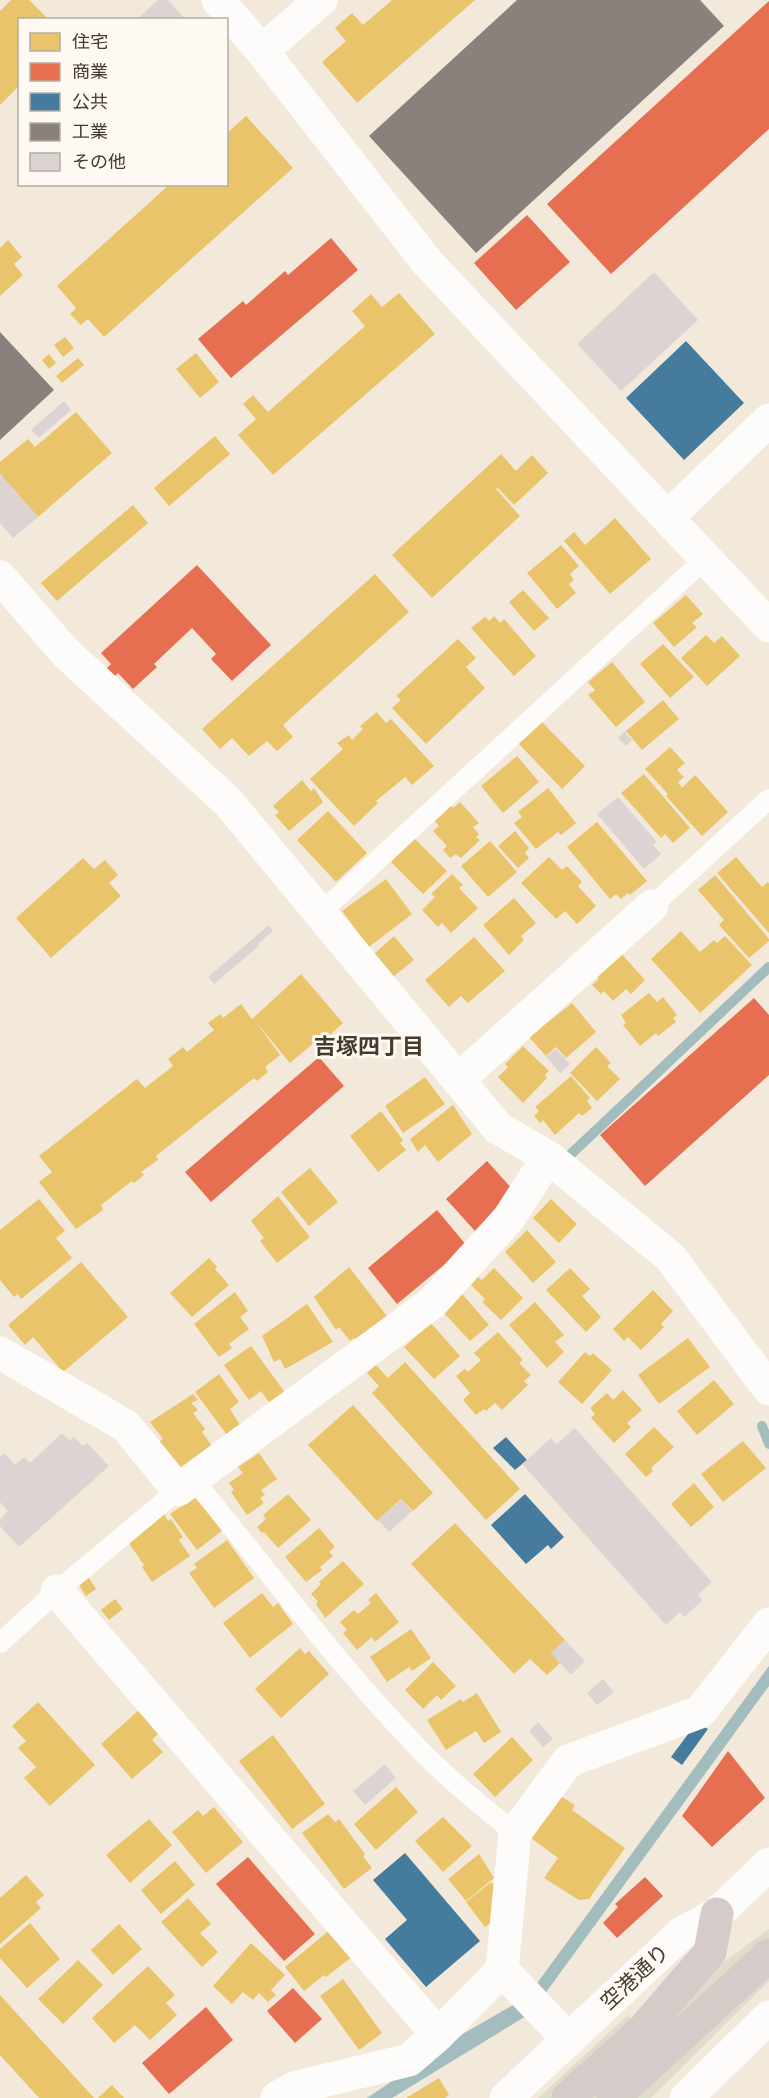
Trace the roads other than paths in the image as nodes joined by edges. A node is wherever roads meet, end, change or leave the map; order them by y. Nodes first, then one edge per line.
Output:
1 (218, 0) edge
2 (321, 0) edge
3 (262, 51) junction
4 (769, 420) edge
5 (668, 517) junction
6 (706, 558) junction
7 (0, 577) edge
8 (769, 626) edge
9 (769, 799) edge
10 (652, 906) joint
11 (320, 913) junction
12 (459, 1079) junction
13 (548, 1158) junction
14 (0, 1353) edge
15 (769, 1389) edge
16 (186, 1484) junction
17 (57, 1591) junction
18 (769, 1624) edge
19 (0, 1643) edge
20 (515, 1833) junction
21 (769, 1864) edge
22 (717, 1914) junction
23 (769, 1954) edge
24 (521, 1990) junction
25 (769, 2017) edge
26 (438, 2035) junction
27 (569, 2040) junction
28 (277, 2098) edge
29 (506, 2098) edge
30 (568, 2098) edge
31 (612, 2098) edge
32 (686, 2098) edge

1 - 3 street
2 - 3 street
3 - 5 street
4 - 5 street
5 - 6 street
6 - 8 street
6 - 11 lane
7 - 11 street
9 - 10 lane
10 - 12 street
11 - 12 street
12 - 13 street
13 - 15 street
13 - 16 street
14 - 16 street
16 - 17 lane
16 - 20 lane
17 - 19 lane
17 - 26 street
18 - 20 street
20 - 24 street
21 - 22 street, 空港通り
22 - 27 street, 空港通り
22 - 30 highway
23 - 31 highway
24 - 26 street
24 - 27 street
25 - 32 street
26 - 28 street
27 - 29 street, 空港通り

